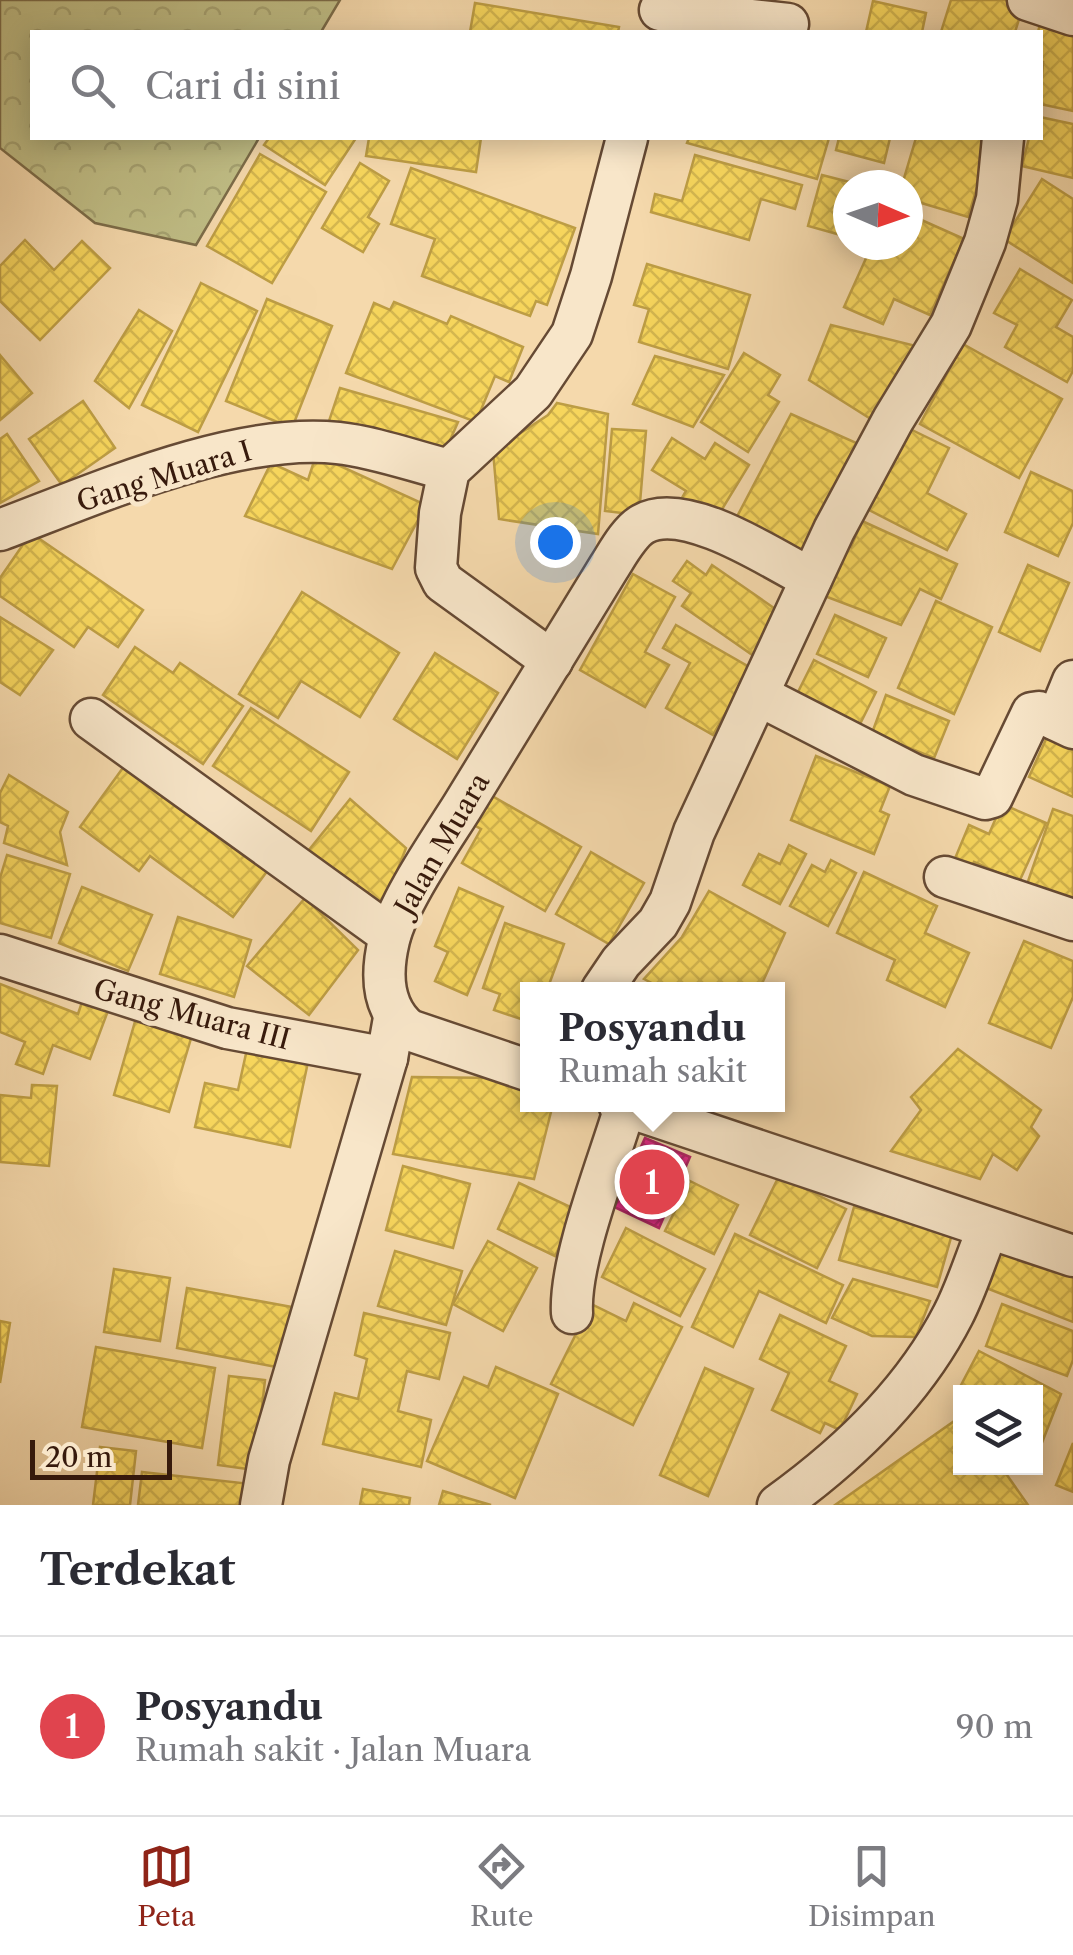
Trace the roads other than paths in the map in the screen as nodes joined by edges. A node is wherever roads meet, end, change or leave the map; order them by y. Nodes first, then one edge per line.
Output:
1 (1029, 12) edge
2 (659, 14) edge
3 (1073, 15) edge
4 (788, 24) dead end
5 (626, 140) edge
6 (1003, 140) edge
7 (450, 470) junction
8 (0, 530) edge
9 (811, 579) junction
10 (552, 661) junction
11 (1073, 680) edge
12 (758, 695) junction
13 (91, 719) dead end
14 (1065, 724) edge
15 (946, 878) dead end
16 (1073, 920) edge
17 (390, 935) junction
18 (0, 955) edge
19 (607, 982) edge
20 (394, 1018) junction
21 (387, 1058) junction
22 (520, 1068) edge
23 (620, 1112) edge
24 (640, 1112) edge
25 (988, 1229) junction
26 (1073, 1256) edge
27 (572, 1312) dead end
28 (261, 1505) edge
29 (778, 1505) edge

1 - 3 street
2 - 4 street
5 - 7 street
6 - 9 street
7 - 8 street, Gang Muara I
7 - 10 street
9 - 10 street, Jalan Muara
9 - 12 street
10 - 17 street, Jalan Muara
11 - 14 street
12 - 14 street
12 - 19 street
13 - 17 street
15 - 16 street
17 - 20 street, Jalan Muara
18 - 21 street, Gang Muara III
20 - 21 street
20 - 22 street
21 - 28 street
23 - 27 street
24 - 25 street
25 - 26 street
25 - 29 street

